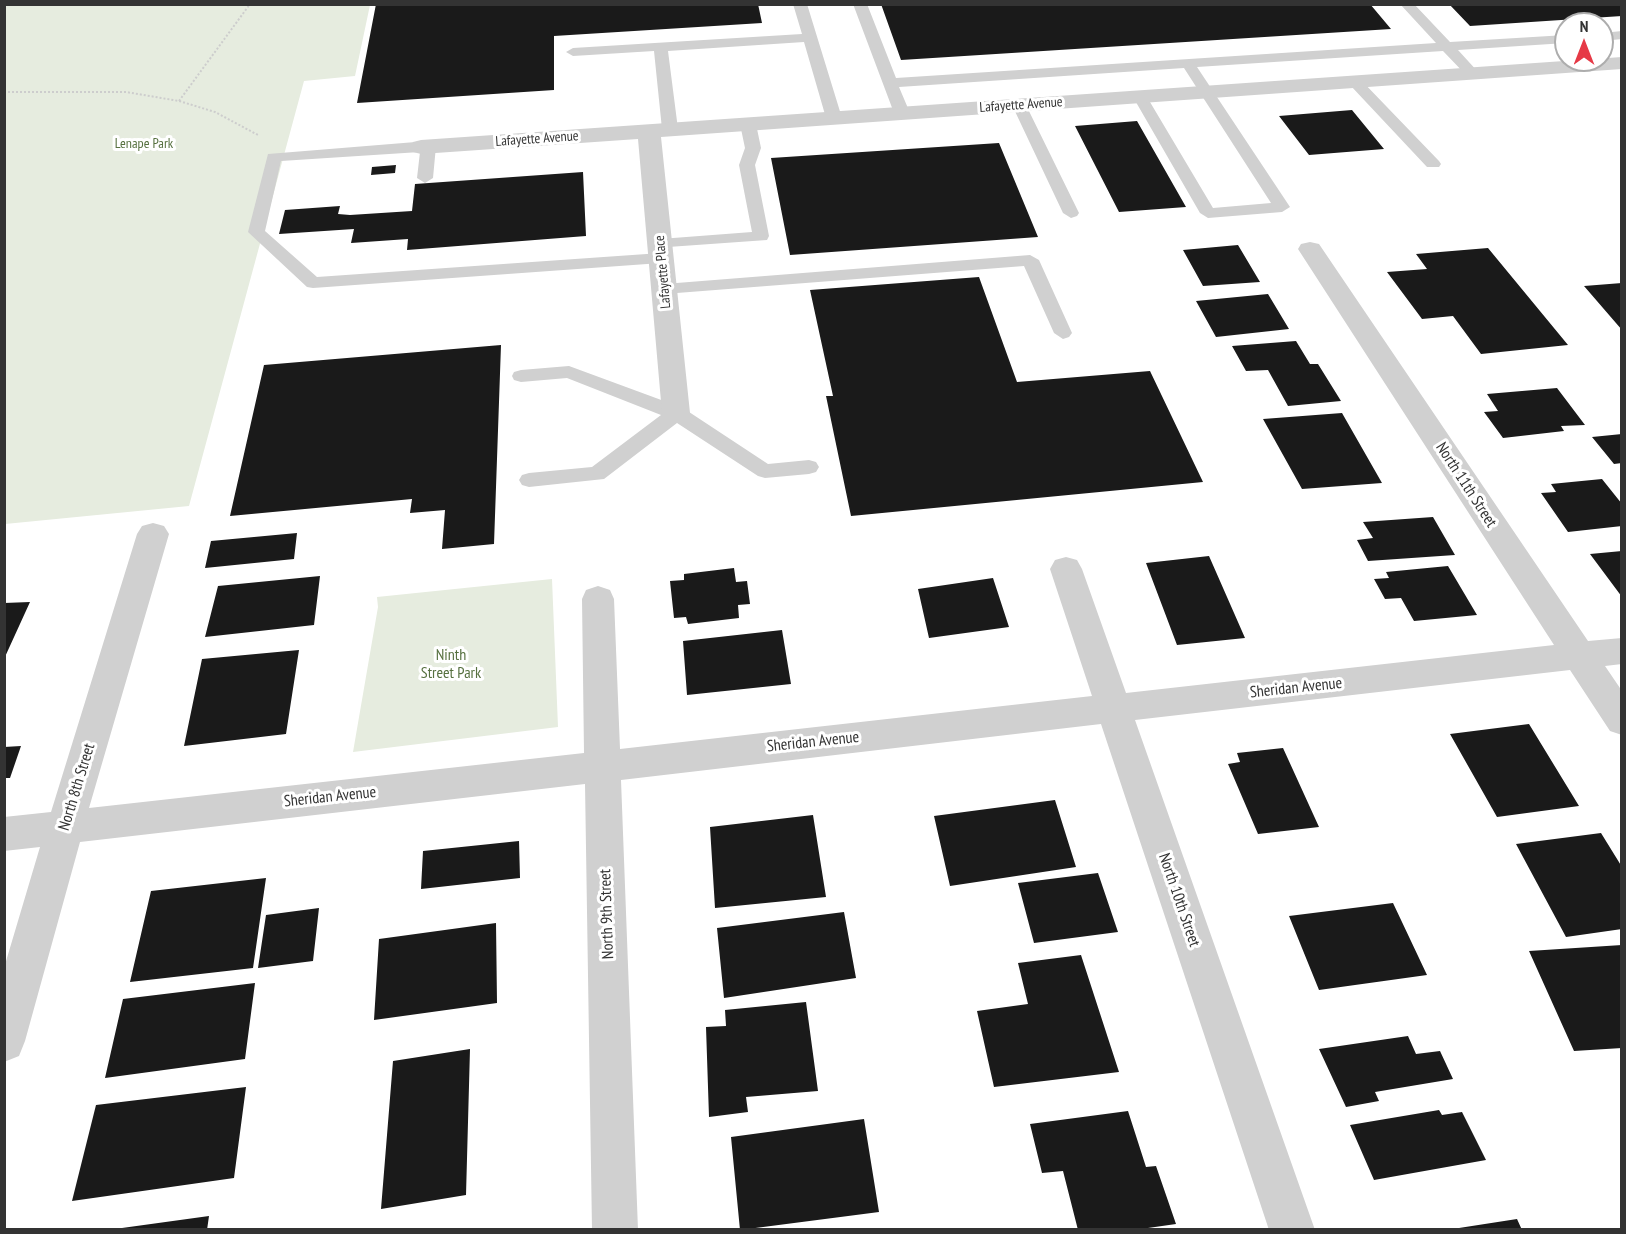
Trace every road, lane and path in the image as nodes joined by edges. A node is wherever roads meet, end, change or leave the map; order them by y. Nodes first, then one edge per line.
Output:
1 (250, 4) edge
2 (800, 4) edge
3 (860, 4) edge
4 (1406, 4) edge
5 (809, 38) junction
6 (1554, 40) edge
7 (661, 47) junction
8 (1447, 47) junction
9 (573, 52) dead end
10 (1622, 63) edge
11 (1188, 64) junction
12 (1473, 73) junction
13 (1354, 82) junction
14 (891, 83) junction
15 (4, 92) edge
16 (1206, 92) junction
17 (1140, 97) junction
18 (179, 101) junction
19 (1019, 105) junction
20 (902, 113) junction
21 (834, 118) junction
22 (748, 124) junction
23 (660, 130) junction
24 (424, 147) junction
25 (274, 157) junction
26 (1434, 164) dead end
27 (425, 178) dead end
28 (1071, 213) dead end
29 (1310, 249) dead end
30 (661, 251) junction
31 (664, 289) junction
32 (1063, 333) dead end
33 (521, 376) dead end
34 (676, 413) junction
35 (809, 467) dead end
36 (529, 480) dead end
37 (153, 534) dead end
38 (1066, 570) dead end
39 (598, 599) dead end
40 (1622, 651) edge
41 (1578, 656) junction
42 (1113, 709) junction
43 (1622, 721) edge
44 (603, 766) junction
45 (65, 827) junction
46 (4, 834) edge
47 (4, 1041) edge
48 (615, 1230) edge
49 (1292, 1230) edge

1 - 18 path
2 - 5 lane
3 - 14 lane
4 - 8 lane
5 - 7 lane
5 - 21 lane
6 - 8 lane
7 - 9 lane
7 - 23 lane
8 - 11 lane
8 - 12 lane
10 - 12 street, Lafayette Avenue
11 - 14 lane
11 - 16 lane
12 - 13 street, Lafayette Avenue
13 - 16 street, Lafayette Avenue
13 - 26 lane
14 - 20 lane
15 - 18 path
16 - 17 street, Lafayette Avenue
16 - 17 lane
17 - 19 street, Lafayette Avenue
18 - 25 path
19 - 20 street, Lafayette Avenue
19 - 28 lane
20 - 21 street, Lafayette Avenue
21 - 22 street, Lafayette Avenue
22 - 23 street, Lafayette Avenue
22 - 30 lane
23 - 24 street, Lafayette Avenue
23 - 30 street, Lafayette Place
24 - 25 lane
24 - 27 lane
25 - 30 lane
29 - 41 street, North 11th Street
30 - 31 street, Lafayette Place
31 - 32 lane
31 - 34 street, Lafayette Place
33 - 34 lane
34 - 35 lane
34 - 36 lane
37 - 45 street, North 8th Street
38 - 42 street, North 10th Street
39 - 44 street, North 9th Street
40 - 41 street, Sheridan Avenue
41 - 42 street, Sheridan Avenue
41 - 43 street, North 11th Street
42 - 44 street, Sheridan Avenue
42 - 49 street, North 10th Street
44 - 45 street, Sheridan Avenue
44 - 48 street, North 9th Street
45 - 46 street, Sheridan Avenue
45 - 47 street, North 8th Street

